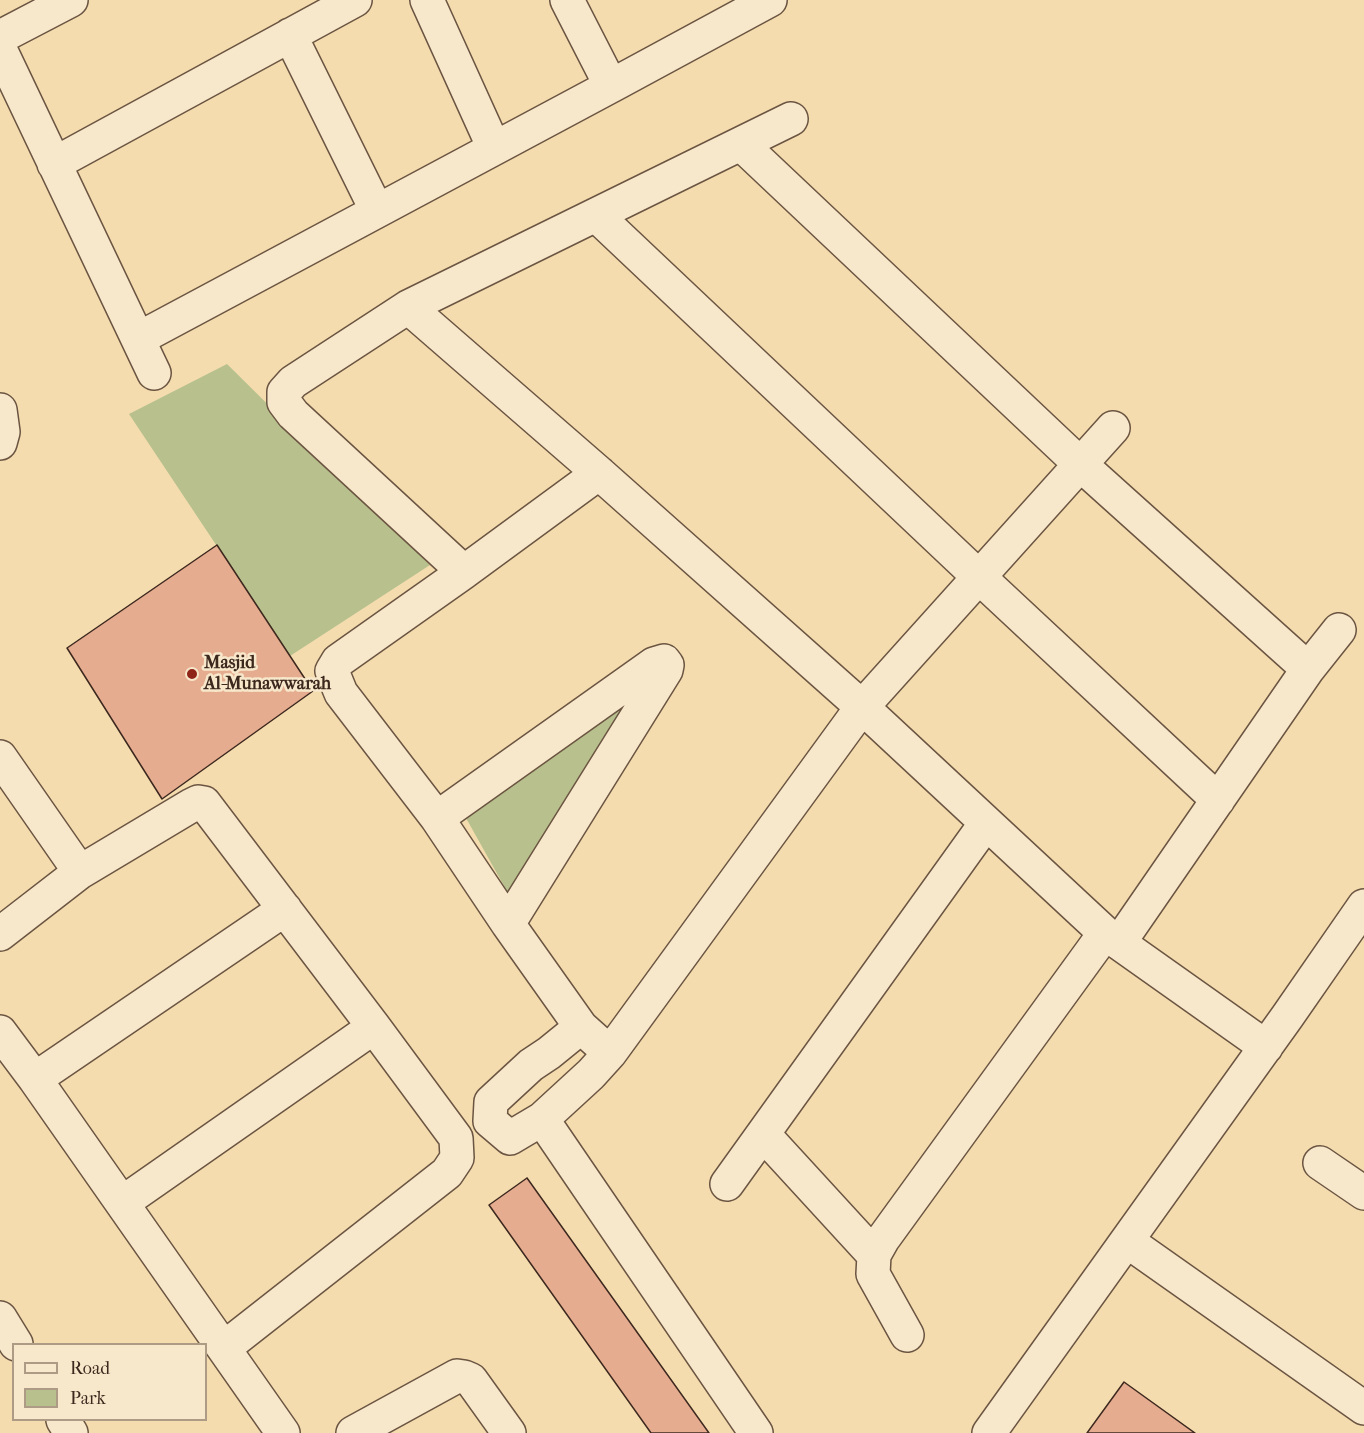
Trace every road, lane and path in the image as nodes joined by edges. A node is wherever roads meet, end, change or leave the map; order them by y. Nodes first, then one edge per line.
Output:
1 (71, 0) edge
2 (355, 0) edge
3 (427, 0) edge
4 (567, 0) edge
5 (755, 3) edge
6 (290, 35) junction
7 (0, 37) edge
8 (0, 49) edge
9 (611, 86) junction
10 (791, 119) dead end
11 (741, 144) junction
12 (494, 148) junction
13 (54, 164) junction
14 (377, 211) junction
15 (596, 215) junction
16 (408, 307) junction
17 (138, 339) junction
18 (154, 373) dead end
19 (0, 410) edge
20 (1113, 428) dead end
21 (0, 443) edge
22 (1080, 464) junction
23 (599, 473) junction
24 (464, 572) junction
25 (979, 577) junction
26 (1340, 630) dead end
27 (1308, 669) junction
28 (862, 707) junction
29 (0, 757) edge
30 (1218, 800) junction
31 (437, 818) junction
32 (986, 823) junction
33 (80, 872) junction
34 (1364, 906) edge
35 (285, 909) junction
36 (508, 924) junction
37 (0, 934) edge
38 (1112, 938) junction
39 (374, 1027) junction
40 (581, 1028) junction
41 (1, 1035) edge
42 (1266, 1047) junction
43 (610, 1053) junction
44 (35, 1080) junction
45 (542, 1119) junction
46 (763, 1134) junction
47 (1320, 1163) dead end
48 (727, 1184) dead end
49 (1364, 1193) edge
50 (122, 1203) junction
51 (1126, 1241) junction
52 (874, 1255) junction
53 (0, 1318) edge
54 (907, 1335) dead end
55 (15, 1343) edge
56 (224, 1348) junction
57 (1364, 1408) edge
58 (283, 1433) edge
59 (353, 1433) edge
60 (509, 1433) edge
61 (756, 1433) edge
62 (989, 1433) edge

1 - 7 street
2 - 6 street
3 - 12 street
4 - 9 street
5 - 9 street
6 - 13 street
6 - 14 street
8 - 13 street
9 - 12 street
10 - 11 street
11 - 15 street
11 - 22 street
12 - 14 street
13 - 17 street
14 - 17 street
15 - 16 street
15 - 25 street
16 - 23 street
16 - 24 street
17 - 18 street
19 - 21 street
20 - 22 street
22 - 25 street
22 - 27 street
23 - 24 street
23 - 28 street
24 - 31 street
25 - 28 street
25 - 30 street
26 - 27 street
27 - 30 street
28 - 32 street
28 - 43 street
29 - 33 street
30 - 38 street
31 - 36 street
31 - 36 street
32 - 38 street
32 - 46 street
33 - 35 street
33 - 37 street
34 - 42 street
35 - 39 street
35 - 44 street
36 - 40 street
38 - 42 street
38 - 52 street
39 - 50 street
39 - 56 street
40 - 43 street
40 - 45 street
41 - 44 street
42 - 51 street
43 - 45 street
44 - 50 street
45 - 61 street
46 - 48 street
46 - 52 street
47 - 49 street
50 - 56 street
51 - 57 street
51 - 62 street
52 - 54 street
53 - 55 street
56 - 58 street
59 - 60 street

